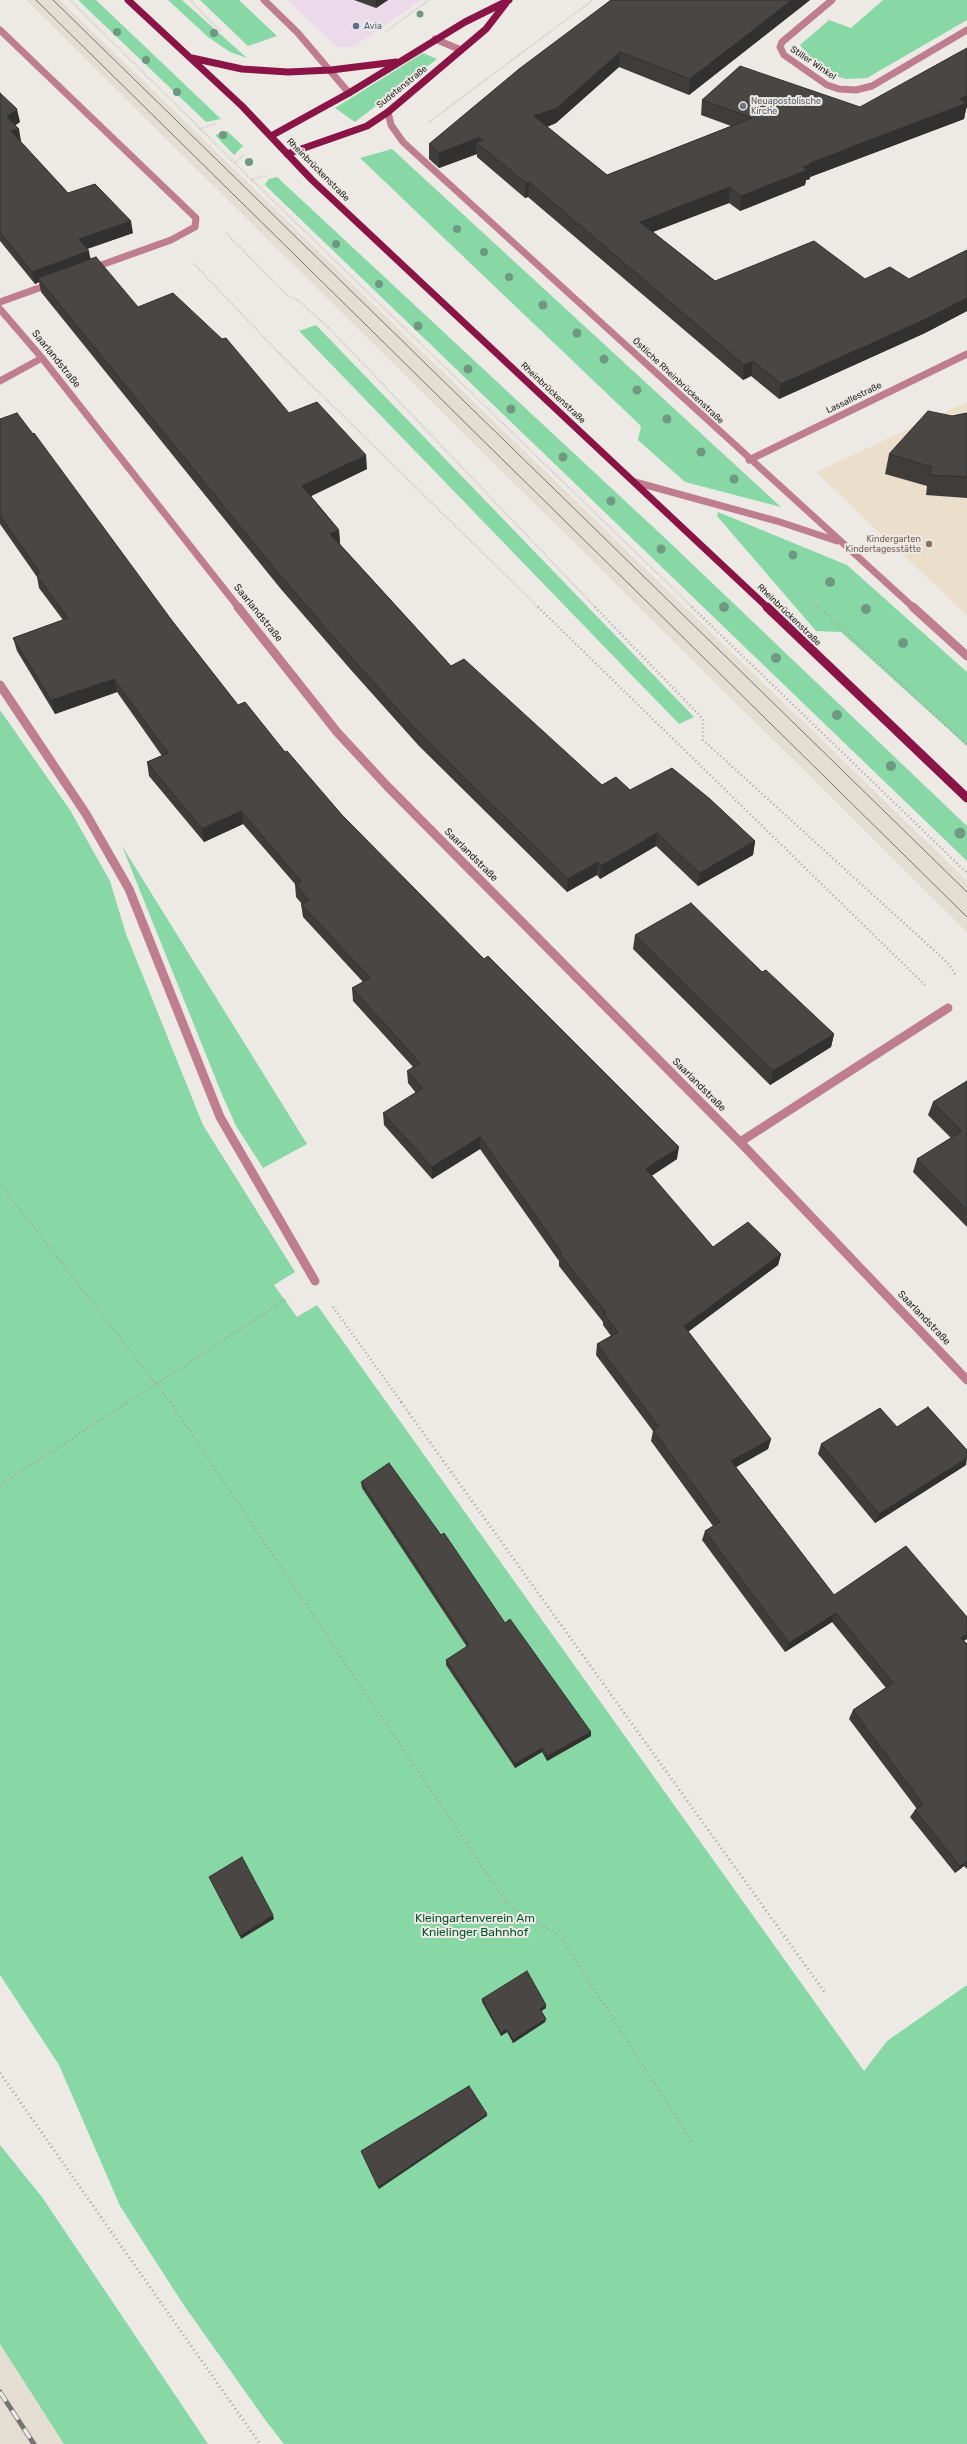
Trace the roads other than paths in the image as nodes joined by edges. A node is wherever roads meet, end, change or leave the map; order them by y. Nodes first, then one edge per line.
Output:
1 (128, 0) edge
2 (264, 0) edge
3 (832, 0) edge
4 (508, 1) edge
5 (0, 30) edge
6 (967, 30) edge
7 (435, 39) junction
8 (460, 50) junction
9 (191, 58) junction
10 (398, 62) junction
11 (331, 70) junction
12 (349, 93) junction
13 (388, 112) junction
14 (271, 136) junction
15 (287, 154) junction
16 (82, 272) edge
17 (60, 281) edge
18 (0, 302) edge
19 (0, 310) edge
20 (967, 354) edge
21 (42, 358) junction
22 (0, 381) edge
23 (749, 460) junction
24 (635, 482) junction
25 (841, 543) junction
26 (967, 656) edge
27 (0, 685) edge
28 (967, 798) edge
29 (948, 1008) road end
30 (740, 1142) junction
31 (315, 1281) road end
32 (967, 1380) edge

1 - 9 main road, Rheinbrückenstraße
2 - 11 street
3 - 6 street, Stiller Winkel
4 - 7 main road, Sudetenstraße
4 - 8 main road, Sudetenstraße
5 - 16 street
7 - 8 street
7 - 10 main road, Sudetenstraße
8 - 13 main road, Sudetenstraße
9 - 11 main road
9 - 14 main road, Rheinbrückenstraße
10 - 11 main road
10 - 12 main road, Sudetenstraße
11 - 12 street
12 - 14 main road, Sudetenstraße
13 - 15 main road, Sudetenstraße
13 - 23 street, Östliche Rheinbrückenstraße
14 - 15 main road, Rheinbrückenstraße
15 - 24 main road, Rheinbrückenstraße
17 - 18 street
19 - 21 street, Saarlandstraße
20 - 23 street, Lassallestraße
21 - 22 street
21 - 30 street, Saarlandstraße
23 - 25 street, Östliche Rheinbrückenstraße
24 - 25 street
24 - 28 main road, Rheinbrückenstraße
25 - 26 street, Östliche Rheinbrückenstraße
27 - 31 street
29 - 30 street
30 - 32 street, Saarlandstraße

